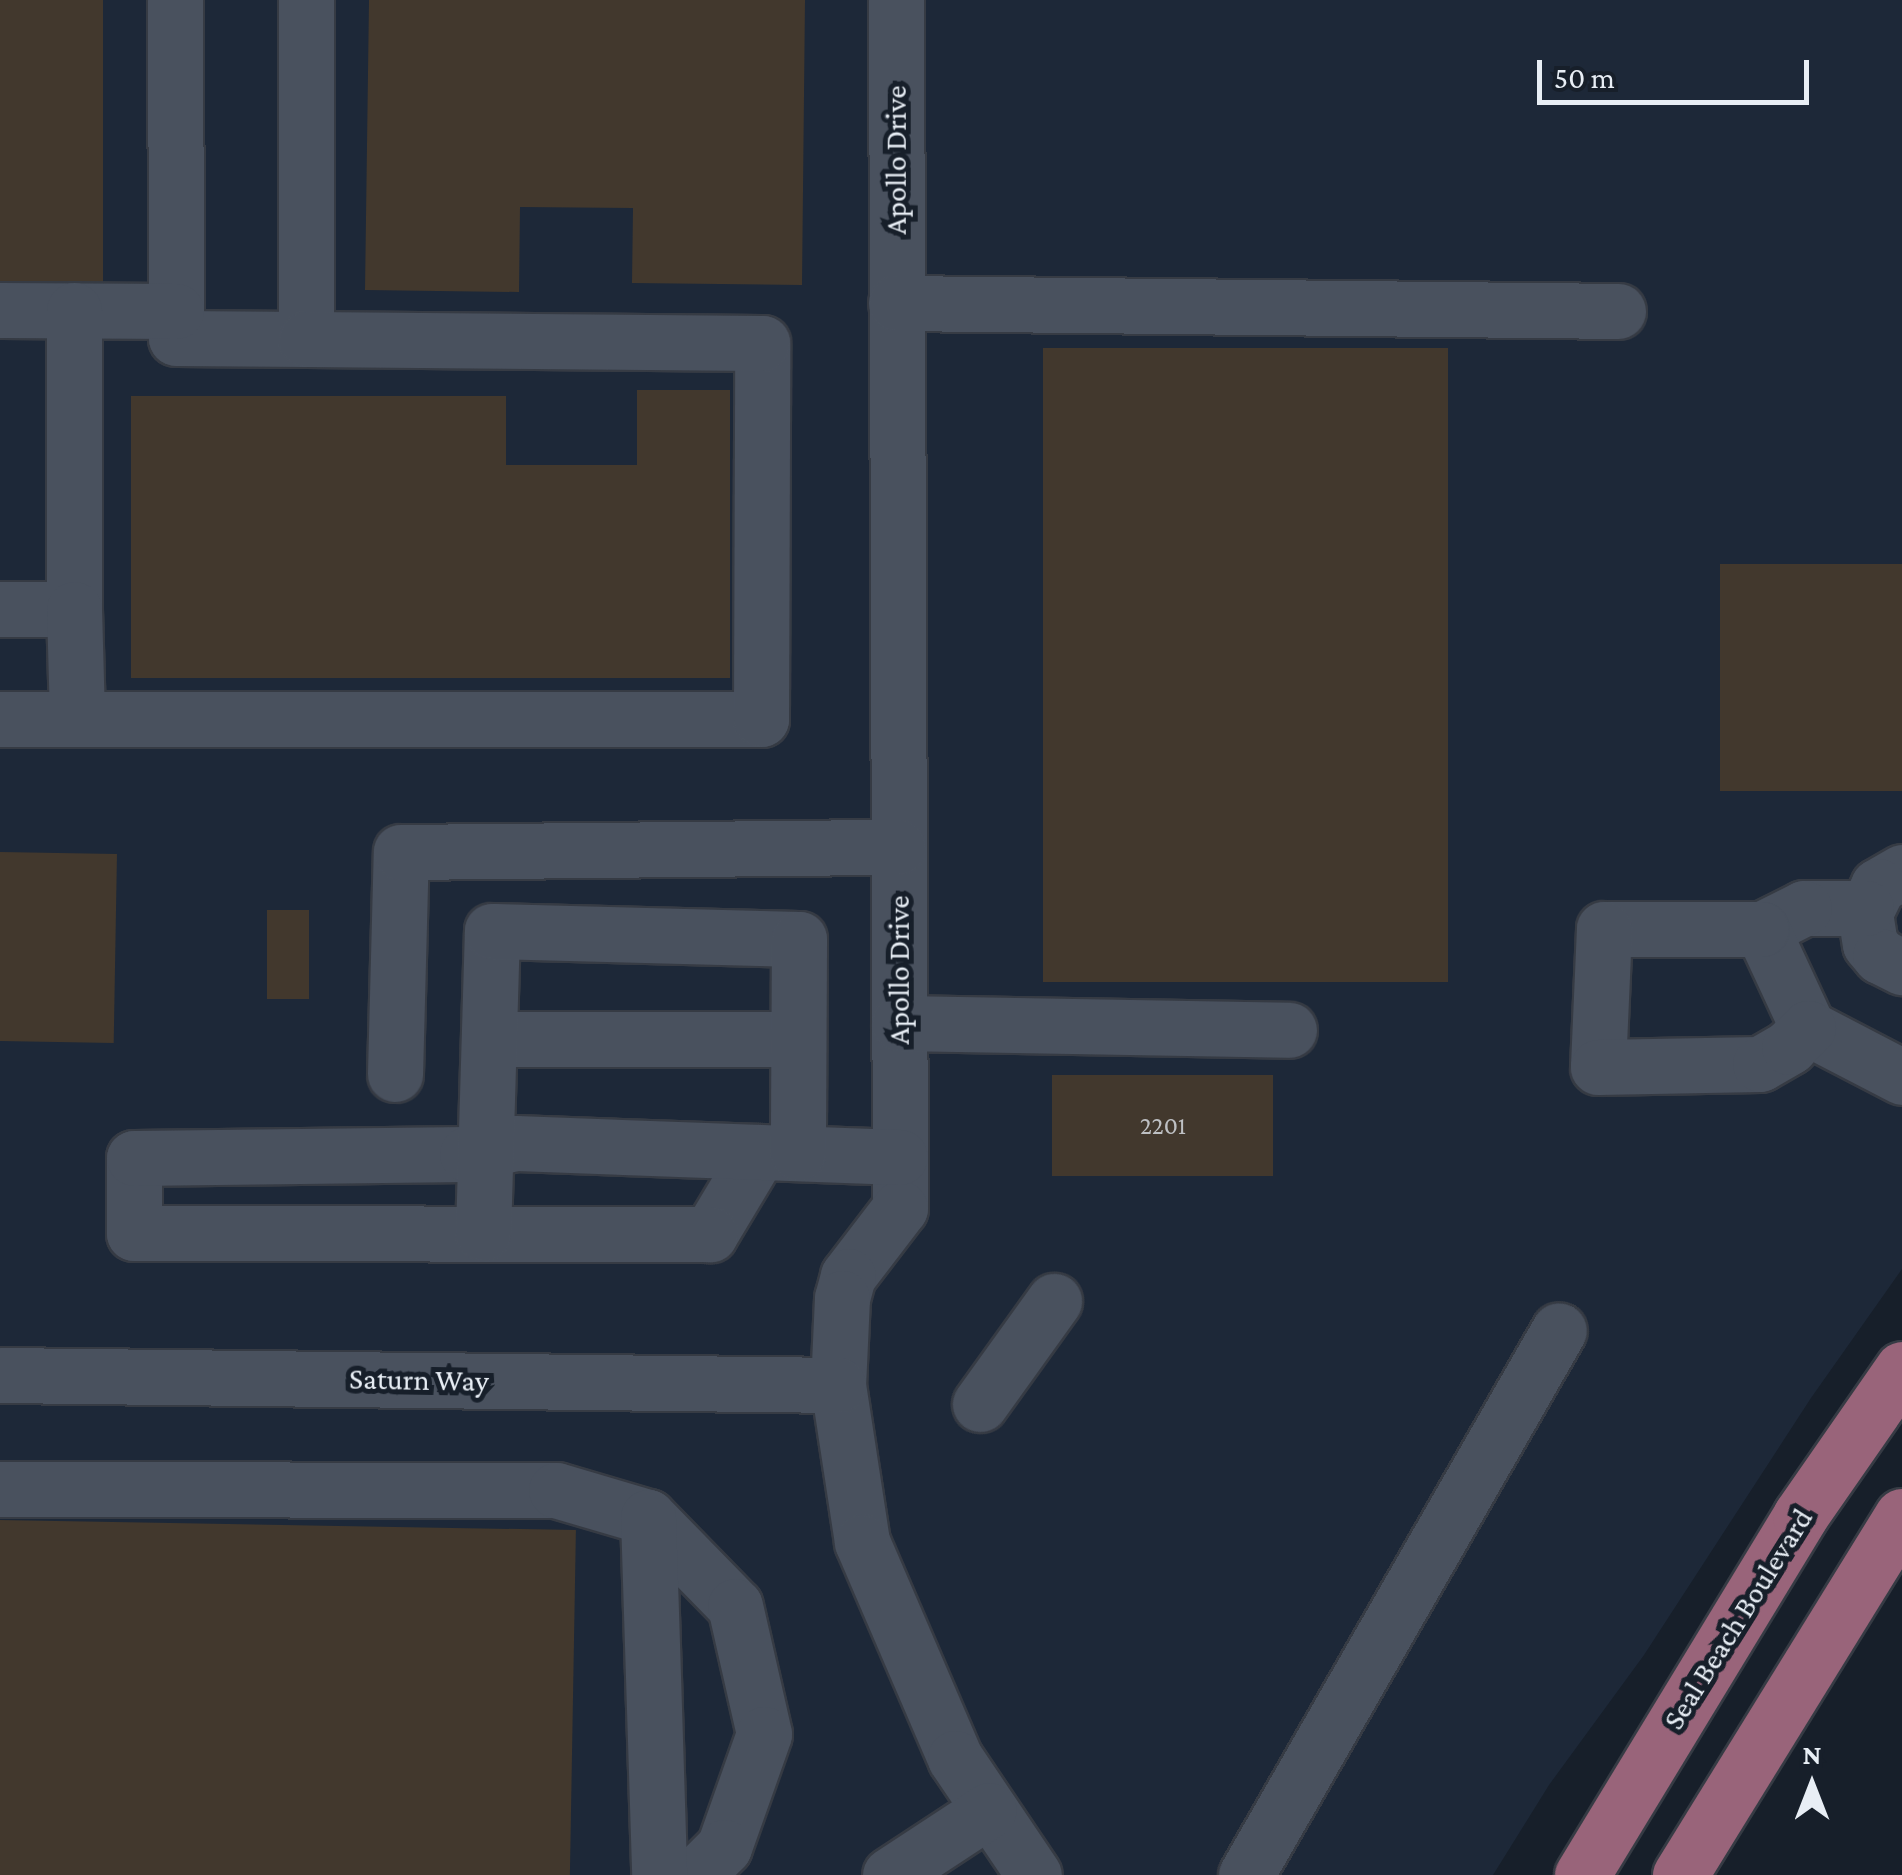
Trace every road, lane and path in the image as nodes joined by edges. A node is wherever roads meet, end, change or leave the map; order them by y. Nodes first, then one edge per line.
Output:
1 (175, 0) edge
2 (306, 0) edge
3 (896, 0) edge
4 (896, 304) junction
5 (0, 310) edge
6 (74, 310) junction
7 (176, 311) junction
8 (1618, 311) dead end
9 (306, 339) junction
10 (74, 609) junction
11 (0, 610) edge
12 (77, 718) junction
13 (0, 719) edge
14 (898, 847) junction
15 (1884, 890) edge
16 (1762, 929) junction
17 (1902, 967) edge
18 (899, 1023) junction
19 (1808, 1028) junction
20 (1289, 1030) dead end
21 (489, 1038) junction
22 (798, 1038) junction
23 (395, 1074) dead end
24 (1902, 1077) edge
25 (486, 1150) junction
26 (778, 1153) junction
27 (900, 1157) junction
28 (482, 1233) junction
29 (1054, 1301) dead end
30 (1559, 1330) dead end
31 (1902, 1369) edge
32 (0, 1376) edge
33 (838, 1385) junction
34 (980, 1404) dead end
35 (0, 1489) edge
36 (1902, 1516) edge
37 (648, 1517) junction
38 (989, 1810) junction
39 (659, 1875) edge
40 (696, 1875) edge
41 (890, 1875) edge
42 (1034, 1875) edge
43 (1246, 1875) edge
44 (1582, 1875) edge
45 (1680, 1875) edge

1 - 7 lane
2 - 9 lane
3 - 4 lane, Apollo Drive
4 - 8 lane
4 - 14 lane, Apollo Drive
5 - 6 lane
6 - 7 lane
6 - 10 lane
7 - 9 lane
9 - 12 lane
10 - 11 lane
10 - 12 lane
12 - 13 lane
14 - 18 lane, Apollo Drive
14 - 23 lane
15 - 16 lane
15 - 17 lane
16 - 19 lane
16 - 19 lane
18 - 20 lane
18 - 27 lane, Apollo Drive
19 - 24 lane
21 - 22 lane
21 - 22 lane
21 - 25 lane
22 - 26 lane
25 - 26 lane
25 - 28 lane
25 - 28 lane
26 - 27 lane
26 - 28 lane
27 - 33 lane, Apollo Drive
29 - 34 lane
30 - 43 lane
31 - 44 main road, Seal Beach Boulevard
32 - 33 lane, Saturn Way
33 - 38 lane, Apollo Drive
35 - 37 lane
36 - 45 main road
37 - 39 lane
37 - 40 lane
38 - 41 lane
38 - 42 lane, Apollo Drive

